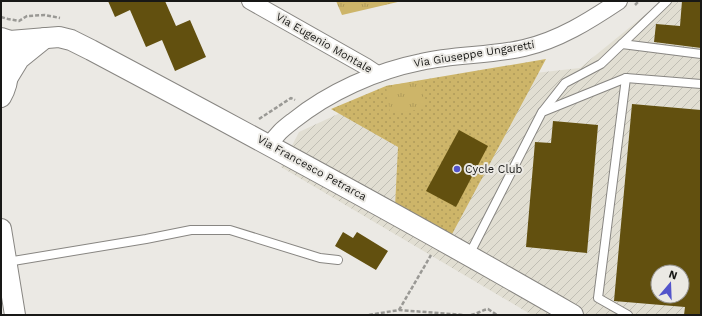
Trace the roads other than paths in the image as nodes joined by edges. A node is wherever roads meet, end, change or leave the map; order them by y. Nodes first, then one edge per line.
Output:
1 (250, 1) edge
2 (619, 1) edge
3 (667, 1) edge
4 (45, 38) junction
5 (1, 40) edge
6 (622, 44) junction
7 (701, 54) edge
8 (377, 74) junction
9 (8, 77) junction
10 (626, 78) junction
11 (701, 84) edge
12 (1, 97) edge
13 (542, 112) junction
14 (270, 144) junction
15 (1, 230) edge
16 (469, 255) junction
17 (338, 260) dead end
18 (7, 262) junction
19 (16, 315) edge
20 (573, 315) edge
21 (628, 315) edge

1 - 8 street, Via Eugenio Montale
2 - 8 street, Via Giuseppe Ungaretti
3 - 6 lane
4 - 5 street, Via Francesco Petrarca
4 - 9 street
4 - 14 street, Via Francesco Petrarca
5 - 9 street
6 - 7 lane
6 - 13 lane
8 - 14 street, Via Giuseppe Ungaretti
9 - 12 street
10 - 11 lane
10 - 13 lane
10 - 21 lane
13 - 16 lane
14 - 16 street, Via Francesco Petrarca
15 - 18 street
16 - 20 street, Via Francesco Petrarca
17 - 18 lane
18 - 19 street

